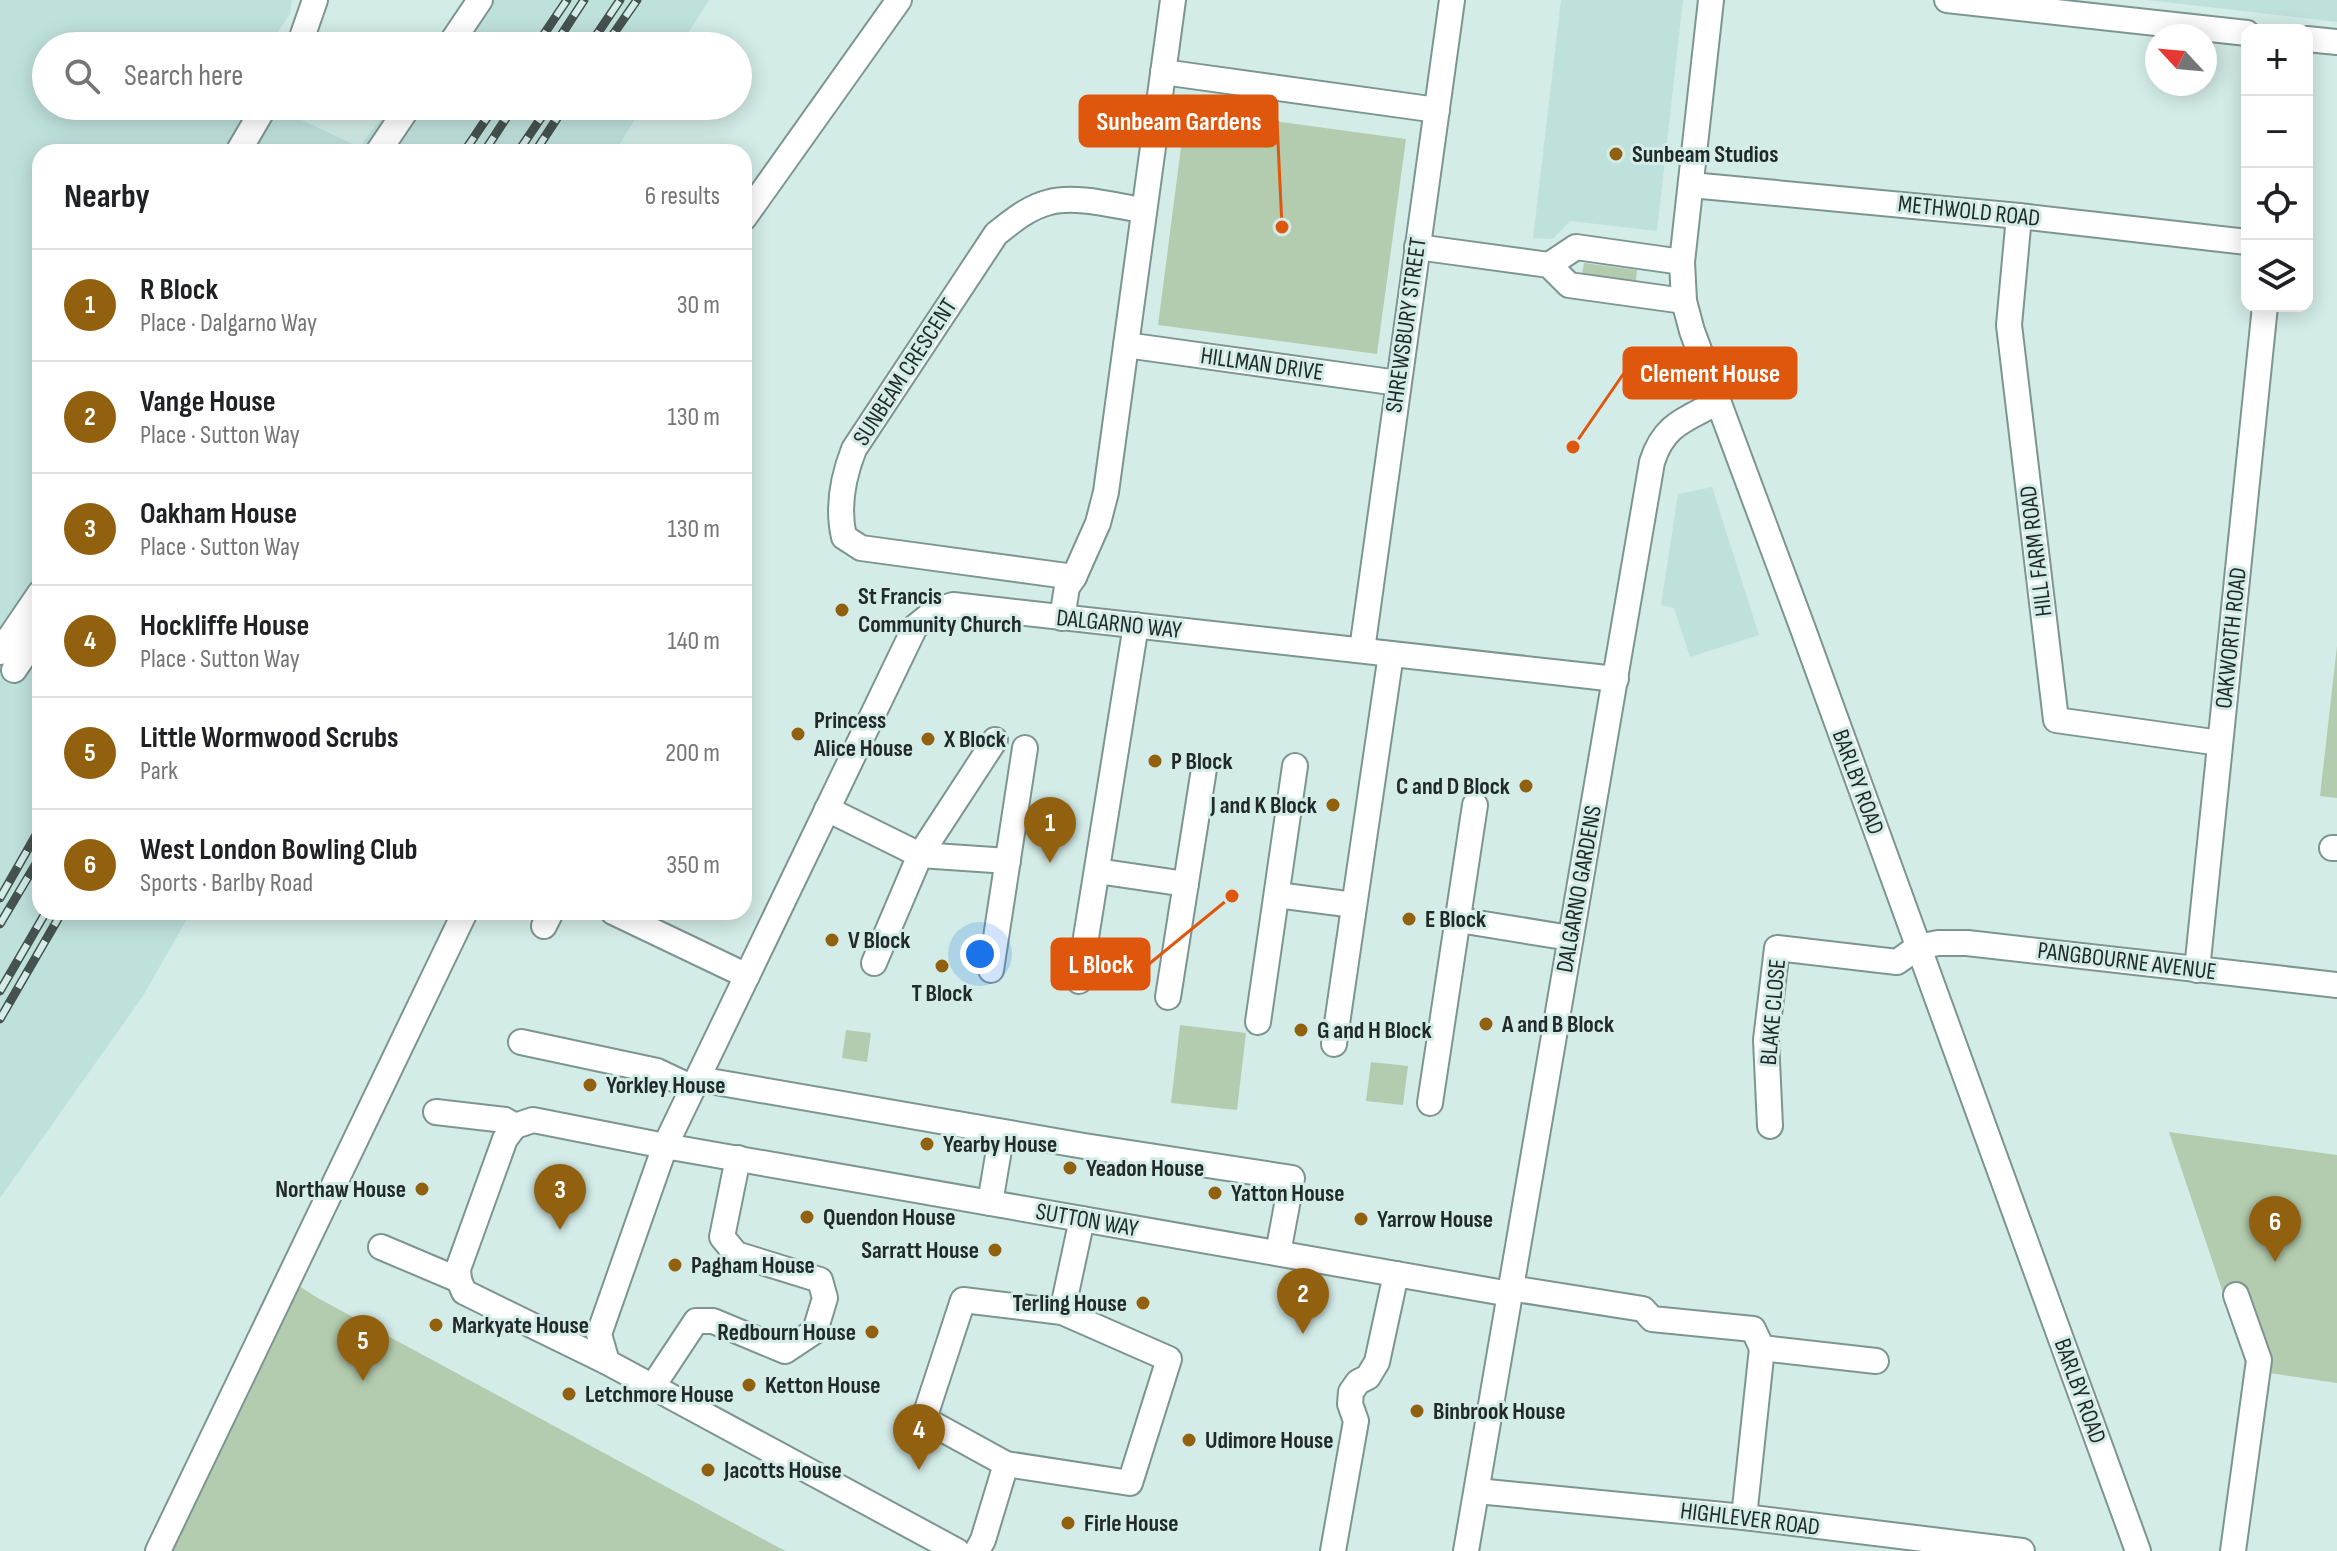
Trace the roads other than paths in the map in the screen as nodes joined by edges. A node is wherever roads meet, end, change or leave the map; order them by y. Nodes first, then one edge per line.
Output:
1 (315, 0) edge
2 (480, 0) edge
3 (899, 0) edge
4 (1173, 0) edge
5 (1452, 0) edge
6 (1711, 0) edge
7 (1947, 0) edge
8 (2164, 12) edge
9 (2241, 31) edge
10 (304, 32) edge
11 (458, 32) edge
12 (2313, 40) edge
13 (2337, 42) edge
14 (1163, 72) junction
15 (1437, 110) junction
16 (257, 120) edge
17 (400, 120) edge
18 (243, 144) edge
19 (383, 144) edge
20 (1691, 185) junction
21 (752, 207) edge
22 (1143, 210) junction
23 (2019, 216) junction
24 (2241, 241) edge
25 (1417, 247) junction
26 (1682, 262) junction
27 (1549, 265) junction
28 (1684, 301) junction
29 (2264, 312) edge
30 (1126, 345) junction
31 (1398, 383) junction
32 (1718, 402) junction
33 (1074, 577) junction
34 (32, 609) edge
35 (1062, 618) junction
36 (1136, 625) junction
37 (32, 639) edge
38 (1362, 650) junction
39 (1391, 654) junction
40 (7, 661) edge
41 (1616, 679) junction
42 (995, 740) dead end
43 (2220, 743) junction
44 (1025, 748) dead end
45 (1295, 766) dead end
46 (1204, 769) dead end
47 (1475, 805) dead end
48 (827, 809) junction
49 (920, 855) junction
50 (1008, 861) junction
51 (1097, 871) junction
52 (1186, 884) junction
53 (1277, 895) junction
54 (1354, 905) junction
55 (461, 920) edge
56 (630, 920) edge
57 (1459, 920) junction
58 (1570, 938) junction
59 (1918, 947) junction
60 (874, 963) dead end
61 (991, 970) dead end
62 (2197, 970) junction
63 (747, 976) junction
64 (1079, 981) dead end
65 (2337, 985) edge
66 (1168, 997) dead end
67 (1258, 1022) dead end
68 (521, 1042) dead end
69 (1334, 1044) dead end
70 (695, 1084) junction
71 (1430, 1103) dead end
72 (436, 1112) dead end
73 (515, 1126) junction
74 (1770, 1126) dead end
75 (1002, 1132) junction
76 (665, 1146) junction
77 (738, 1158) junction
78 (990, 1203) junction
79 (1082, 1219) junction
80 (381, 1247) dead end
81 (1278, 1253) junction
82 (1396, 1274) junction
83 (459, 1280) junction
84 (1510, 1291) junction
85 (2236, 1295) dead end
86 (1062, 1312) junction
87 (1762, 1348) junction
88 (1876, 1361) dead end
89 (607, 1362) junction
90 (653, 1386) junction
91 (1006, 1464) junction
92 (1477, 1491) junction
93 (1744, 1517) junction
94 (1864, 1542) edge
95 (2137, 1550) edge
96 (158, 1551) edge
97 (957, 1551) edge
98 (977, 1551) edge
99 (1333, 1551) edge
100 (1466, 1551) edge
101 (2022, 1551) edge
102 (2233, 1551) edge

1 - 10 street
2 - 11 street
3 - 21 street
4 - 14 street
5 - 15 street, SHREWSBURY STREET
6 - 20 street, BARLBY ROAD
7 - 8 street
8 - 9 street
12 - 13 street
14 - 15 street
14 - 22 street
15 - 25 street, SHREWSBURY STREET
16 - 18 street
17 - 19 street
20 - 23 street, METHWOLD ROAD
20 - 26 street, BARLBY ROAD
22 - 30 street
22 - 33 street, SUNBEAM CRESCENT
23 - 24 street, METHWOLD ROAD
23 - 43 street, HILL FARM ROAD
25 - 27 street
25 - 31 street, SHREWSBURY STREET
26 - 27 street
26 - 28 street, BARLBY ROAD
27 - 28 street
28 - 32 street, BARLBY ROAD
29 - 43 street, OAKWORTH ROAD
30 - 31 street, HILLMAN DRIVE
30 - 33 street
31 - 38 street, SHREWSBURY STREET
32 - 41 street, DALGARNO GARDENS
32 - 59 street, BARLBY ROAD
33 - 35 street
34 - 40 street
35 - 36 street, DALGARNO WAY
35 - 48 street, DALGARNO WAY
36 - 38 street, DALGARNO WAY
36 - 51 street
37 - 40 street
38 - 39 street, DALGARNO WAY
39 - 41 street, DALGARNO WAY
39 - 54 street
41 - 58 street, DALGARNO GARDENS
42 - 49 street
43 - 62 street, OAKWORTH ROAD
44 - 50 street
45 - 53 street
46 - 52 street
47 - 57 street
48 - 49 street
48 - 63 street, DALGARNO WAY
49 - 50 street
49 - 60 street
50 - 61 street
51 - 52 street
51 - 64 street
52 - 66 street
53 - 54 street
53 - 67 street
54 - 69 street
55 - 96 street
56 - 63 street
57 - 58 street
57 - 71 street
58 - 84 street, DALGARNO GARDENS
59 - 62 street, PANGBOURNE AVENUE
59 - 74 street, BLAKE CLOSE
59 - 95 street, BARLBY ROAD
62 - 65 street, PANGBOURNE AVENUE
63 - 70 street, DALGARNO WAY
68 - 70 street
70 - 75 street
70 - 76 street, DALGARNO WAY
72 - 73 street, SUTTON WAY
73 - 76 street, SUTTON WAY
73 - 83 street
75 - 78 street
75 - 81 street
76 - 77 street, SUTTON WAY
76 - 89 street
77 - 78 street, SUTTON WAY
77 - 90 street
78 - 79 street, SUTTON WAY
79 - 81 street, SUTTON WAY
79 - 86 street
80 - 83 street
81 - 82 street, SUTTON WAY
82 - 84 street, SUTTON WAY
82 - 99 street
83 - 89 street
84 - 87 street, SUTTON WAY
84 - 92 street, DALGARNO GARDENS
85 - 102 street
86 - 91 street
86 - 91 street
87 - 88 street
87 - 93 street
89 - 90 street
90 - 97 street
91 - 98 street
92 - 93 street, HIGHLEVER ROAD
92 - 100 street, DALGARNO GARDENS
93 - 94 street, HIGHLEVER ROAD
94 - 101 street, HIGHLEVER ROAD

